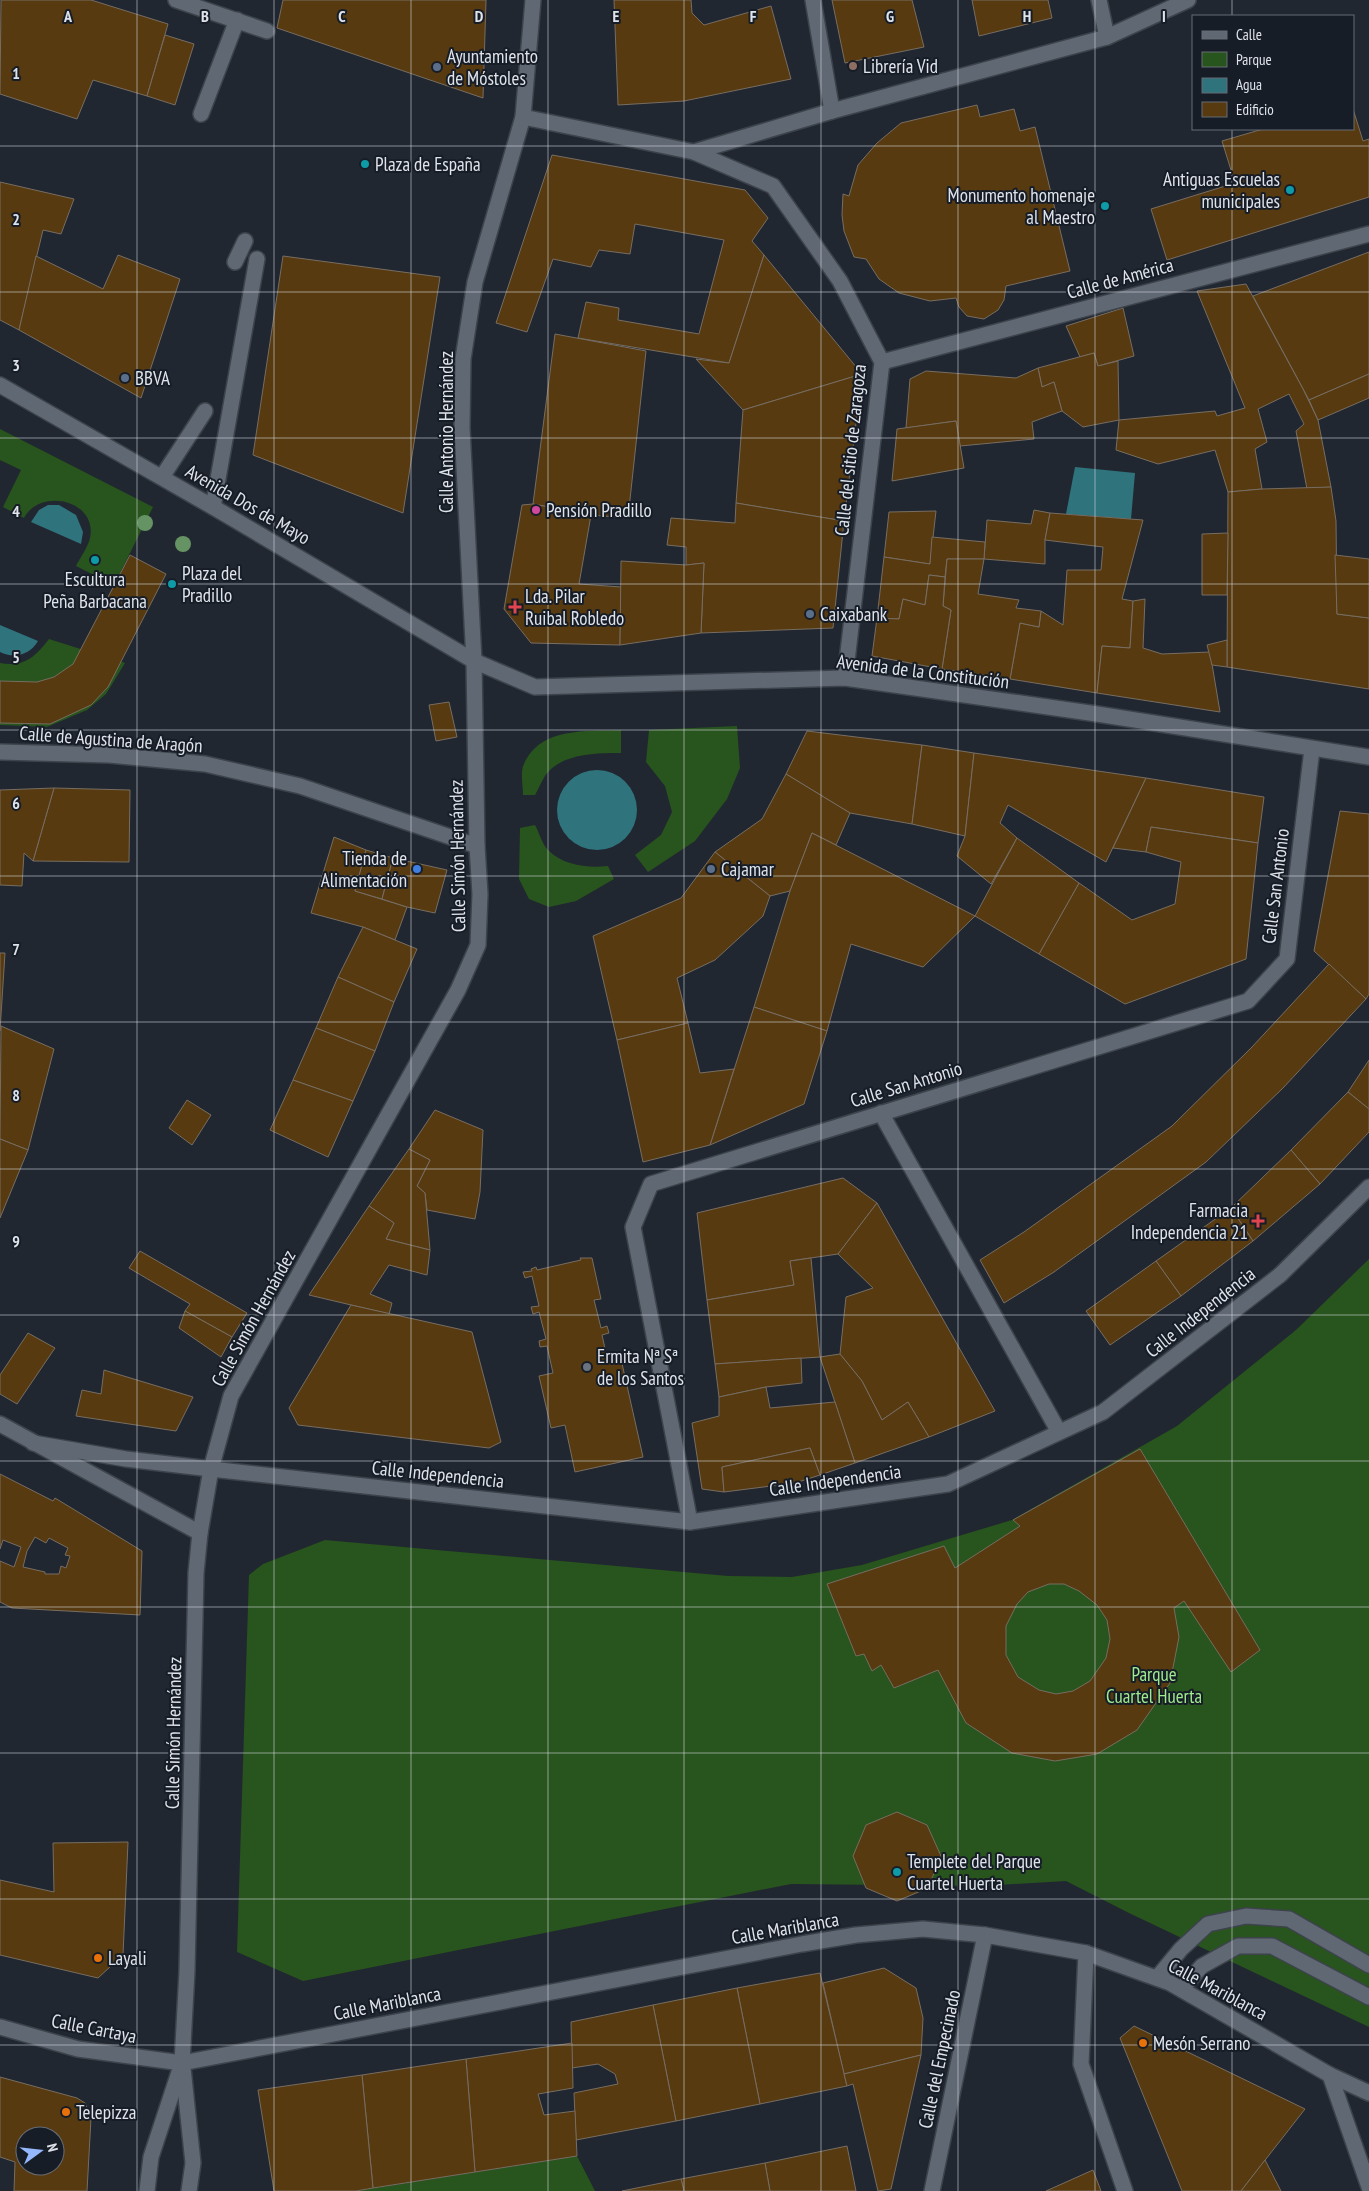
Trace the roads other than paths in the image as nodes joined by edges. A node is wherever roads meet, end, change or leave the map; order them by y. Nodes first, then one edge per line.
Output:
1 (176, 0) edge
2 (533, 0) edge
3 (813, 0) edge
4 (1099, 0) edge
5 (1188, 0) edge
6 (237, 20) junction
7 (267, 31) dead end
8 (1107, 37) junction
9 (832, 111) junction
10 (201, 114) dead end
11 (523, 117) junction
12 (694, 152) junction
13 (1369, 234) edge
14 (244, 241) dead end
15 (257, 259) dead end
16 (235, 262) dead end
17 (882, 362) junction
18 (0, 385) edge
19 (205, 411) dead end
20 (162, 477) junction
21 (213, 507) junction
22 (474, 661) junction
23 (845, 678) junction
24 (1312, 750) junction
25 (0, 752) edge
26 (1369, 757) edge
27 (478, 846) junction
28 (881, 1113) junction
29 (1369, 1187) edge
30 (0, 1424) edge
31 (1059, 1432) junction
32 (33, 1443) junction
33 (211, 1469) junction
34 (690, 1522) junction
35 (200, 1533) junction
36 (985, 1936) junction
37 (1086, 1953) junction
38 (1369, 1965) edge
39 (1157, 1978) junction
40 (1181, 1989) junction
41 (1369, 1997) edge
42 (0, 2027) edge
43 (182, 2063) junction
44 (1330, 2075) junction
45 (1369, 2093) edge
46 (1369, 2187) edge
47 (147, 2191) edge
48 (189, 2191) edge
49 (932, 2191) edge
50 (1125, 2191) edge

1 - 6 street
2 - 11 street, Calle Antonio Hernández
3 - 9 street
4 - 8 street
5 - 8 street
6 - 7 street
6 - 10 street
8 - 9 street
9 - 12 street
11 - 12 street, Calle del sitio de Zaragoza
11 - 22 street, Calle Antonio Hernández
12 - 17 street, Calle del sitio de Zaragoza
13 - 17 street, Calle de América
14 - 16 street
15 - 21 street
17 - 23 street, Calle del sitio de Zaragoza
18 - 20 street, Avenida Dos de Mayo
19 - 20 street
20 - 21 street, Avenida Dos de Mayo
21 - 22 street, Avenida Dos de Mayo
22 - 23 street, Avenida de la Constitución
22 - 27 street, Calle Simón Hernández
23 - 24 street, Avenida de la Constitución
24 - 26 street, Avenida de la Constitución
24 - 28 street, Calle San Antonio
25 - 27 street, Calle de Agustina de Aragón
27 - 33 street, Calle Simón Hernández
28 - 31 street
28 - 34 street, Calle San Antonio
29 - 31 street, Calle Independencia
30 - 32 street
31 - 34 street, Calle Independencia
32 - 33 street, Calle Independencia
32 - 35 street
33 - 34 street, Calle Independencia
33 - 35 street, Calle Simón Hernández
35 - 43 street, Calle Simón Hernández
36 - 37 street, Calle Mariblanca
36 - 43 street, Calle Mariblanca
36 - 49 street, Calle del Empecinado
37 - 39 street, Calle Mariblanca
37 - 50 street
38 - 39 street
39 - 40 street, Calle Mariblanca
40 - 41 street
40 - 44 street, Calle Mariblanca
42 - 43 street, Calle Cartaya
43 - 47 street, Calle Simón Hernández
43 - 48 street, Calle Simón Hernández
44 - 45 street, Calle Mariblanca
44 - 46 street

